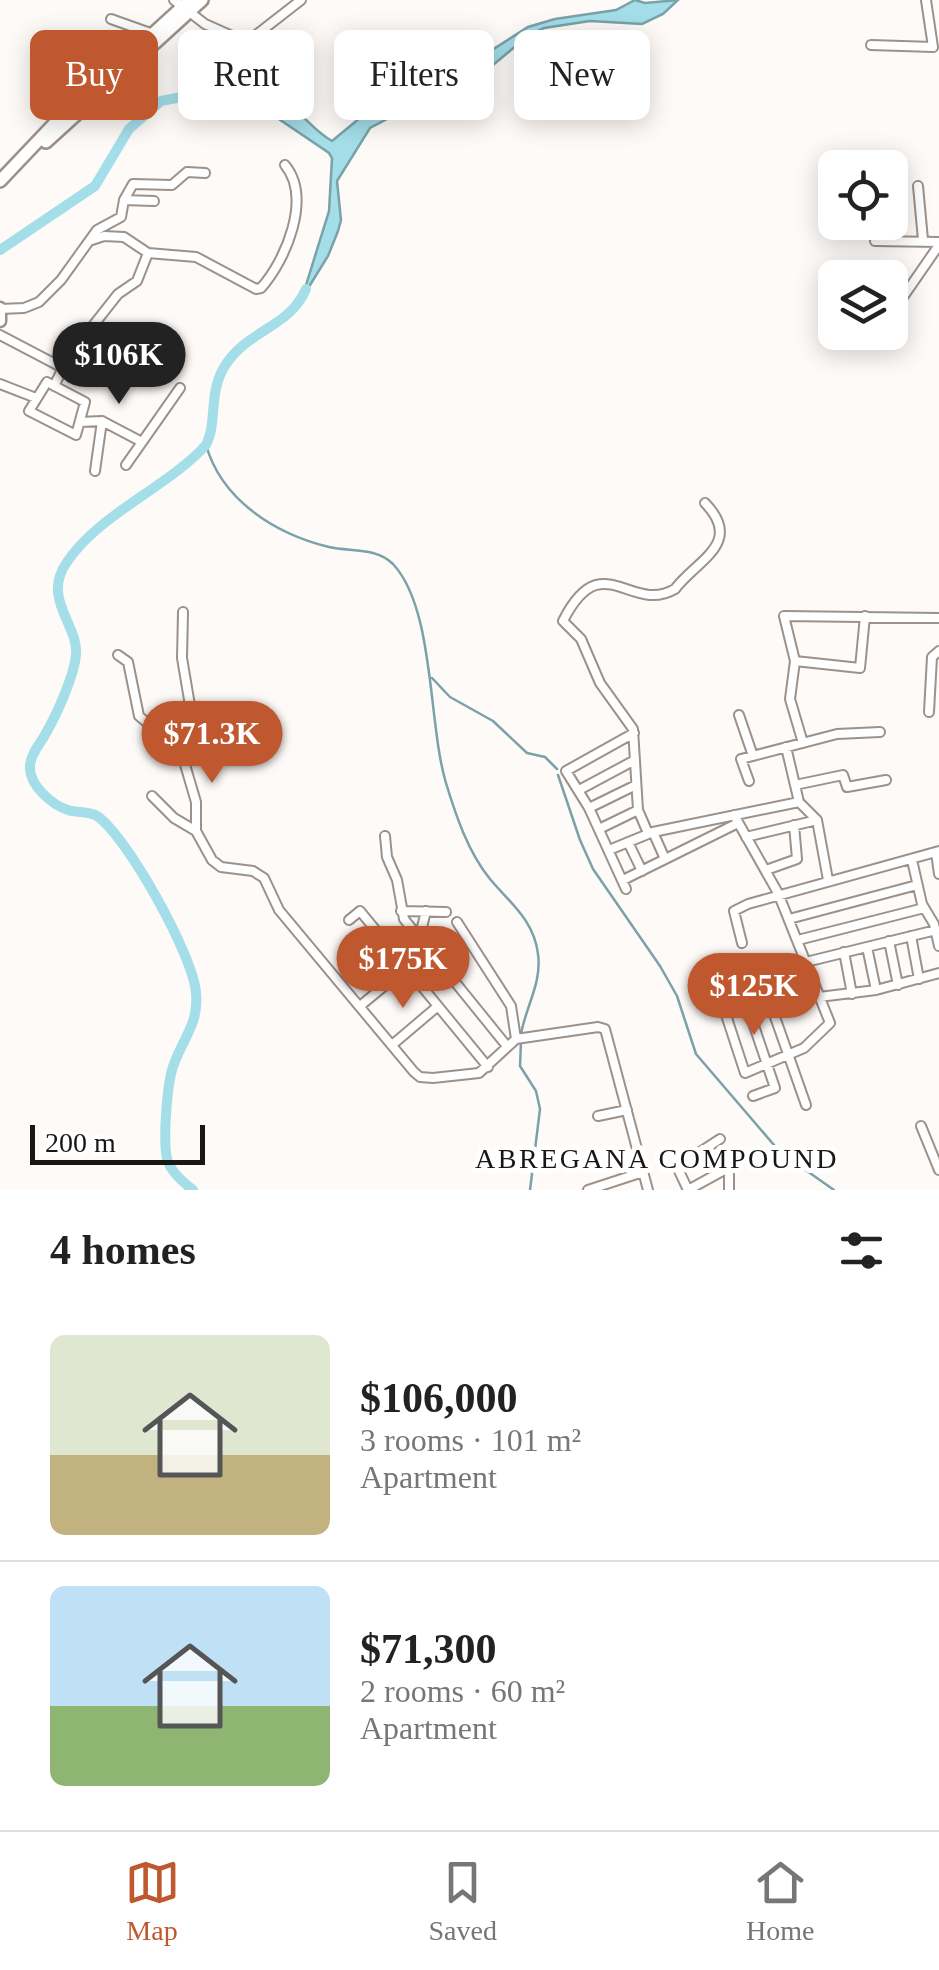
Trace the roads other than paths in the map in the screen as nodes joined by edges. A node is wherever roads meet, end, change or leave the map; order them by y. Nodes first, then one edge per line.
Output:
1 (202, 0) edge
2 (301, 0) edge
3 (926, 0) edge
4 (181, 3) edge
5 (111, 19) dead end
6 (142, 30) edge
7 (157, 30) edge
8 (871, 45) dead end
9 (59, 120) edge
10 (33, 149) junction
11 (285, 166) dead end
12 (205, 173) dead end
13 (0, 180) edge
14 (918, 186) dead end
15 (124, 200) junction
16 (154, 200) dead end
17 (92, 240) junction
18 (923, 240) junction
19 (874, 241) dead end
20 (939, 244) edge
21 (148, 252) junction
22 (908, 290) edge
23 (0, 308) edge
24 (0, 321) edge
25 (0, 335) edge
26 (74, 351) dead end
27 (0, 384) edge
28 (54, 386) junction
29 (180, 388) dead end
30 (36, 398) junction
31 (102, 421) junction
32 (80, 422) junction
33 (142, 442) junction
34 (126, 465) dead end
35 (95, 471) dead end
36 (705, 503) dead end
37 (184, 612) dead end
38 (865, 616) junction
39 (939, 618) edge
40 (939, 650) edge
41 (118, 655) dead end
42 (795, 660) junction
43 (935, 672) edge
44 (934, 699) edge
45 (929, 712) dead end
46 (739, 715) dead end
47 (880, 732) dead end
48 (634, 734) junction
49 (803, 743) junction
50 (786, 748) junction
51 (181, 751) junction
52 (753, 756) junction
53 (635, 760) junction
54 (886, 780) dead end
55 (749, 782) dead end
56 (636, 785) junction
57 (795, 785) junction
58 (579, 790) junction
59 (152, 796) dead end
60 (799, 802) junction
61 (589, 808) junction
62 (638, 810) junction
63 (736, 819) junction
64 (816, 820) junction
65 (794, 825) junction
66 (600, 829) junction
67 (196, 831) junction
68 (651, 832) junction
69 (384, 836) dead end
70 (746, 836) junction
71 (628, 842) junction
72 (609, 850) junction
73 (937, 852) edge
74 (665, 859) junction
75 (912, 860) junction
76 (766, 870) junction
77 (642, 871) junction
78 (939, 874) edge
79 (828, 880) junction
80 (917, 885) junction
81 (778, 893) junction
82 (924, 908) junction
83 (401, 910) junction
84 (426, 912) junction
85 (446, 912) dead end
86 (790, 919) junction
87 (349, 920) dead end
88 (457, 922) dead end
89 (936, 930) junction
90 (912, 936) junction
91 (420, 939) junction
92 (798, 940) junction
93 (889, 942) junction
94 (742, 943) dead end
95 (939, 946) edge
96 (867, 947) junction
97 (844, 952) junction
98 (434, 956) junction
99 (806, 962) junction
100 (409, 971) junction
101 (939, 974) edge
102 (919, 979) junction
103 (898, 985) junction
104 (876, 990) junction
105 (852, 994) junction
106 (769, 1000) dead end
107 (821, 1001) junction
108 (360, 1006) junction
109 (438, 1006) junction
110 (748, 1008) dead end
111 (726, 1014) dead end
112 (516, 1039) junction
113 (392, 1045) junction
114 (506, 1045) junction
115 (788, 1054) junction
116 (767, 1063) junction
117 (488, 1067) junction
118 (752, 1096) dead end
119 (806, 1105) dead end
120 (626, 1110) junction
121 (598, 1116) dead end
122 (922, 1126) dead end
123 (939, 1138) edge
124 (720, 1140) dead end
125 (927, 1141) junction
126 (722, 1158) dead end
127 (728, 1168) junction
128 (939, 1170) edge
129 (643, 1172) junction
130 (588, 1190) edge
131 (648, 1190) edge
132 (688, 1190) edge
133 (729, 1190) edge

1 - 4 main road
2 - 4 street
3 - 8 street
4 - 7 main road
4 - 10 main road
5 - 6 street
9 - 10 main road
10 - 13 main road
11 - 21 street
12 - 15 street
14 - 18 street
15 - 16 street
15 - 17 street
17 - 21 street
17 - 23 street
18 - 19 street
18 - 20 street
20 - 22 street
21 - 26 street
23 - 24 street
25 - 28 street
27 - 30 street
28 - 30 street
28 - 32 street
29 - 33 street
30 - 32 street
31 - 32 street
31 - 33 street
31 - 35 street
33 - 34 street
36 - 48 street
37 - 51 street
38 - 39 street
38 - 42 street
38 - 42 street
40 - 43 street
41 - 51 street
42 - 49 street
43 - 44 street
44 - 45 street
46 - 52 street
47 - 49 street
48 - 53 street
48 - 58 street
49 - 50 street
50 - 52 street
50 - 57 street
51 - 67 street
52 - 55 street
53 - 56 street
53 - 58 street
54 - 57 street
56 - 61 street
56 - 62 street
57 - 60 street
58 - 61 street
59 - 67 street
60 - 63 street
60 - 64 street
61 - 66 street
62 - 66 street
62 - 68 street
63 - 68 street
63 - 70 street
63 - 74 street
64 - 65 street
64 - 79 street
65 - 70 street
65 - 76 street
66 - 72 street
67 - 108 street
68 - 71 street
68 - 74 street
69 - 83 street
70 - 76 street
71 - 72 street
71 - 77 street
72 - 77 street
73 - 75 street
73 - 78 street
74 - 77 street
75 - 79 street
75 - 80 street
76 - 81 street
79 - 81 street
80 - 82 street
80 - 86 street
81 - 86 street
81 - 94 street
82 - 89 street
82 - 92 street
83 - 84 street
83 - 91 street
84 - 85 street
84 - 91 street
86 - 92 street
87 - 100 street
88 - 112 street
89 - 90 street
89 - 95 street
90 - 93 street
90 - 102 street
91 - 98 street
92 - 99 street
93 - 96 street
93 - 103 street
96 - 97 street
96 - 104 street
97 - 99 street
97 - 105 street
98 - 100 street
98 - 114 street
99 - 107 street
100 - 108 street
100 - 109 street
101 - 102 street
102 - 103 street
103 - 104 street
104 - 105 street
105 - 107 street
106 - 115 street
107 - 115 street
108 - 113 street
109 - 113 street
109 - 117 street
110 - 116 street
111 - 116 street
112 - 114 street
112 - 120 street
113 - 117 street
114 - 117 street
115 - 116 street
115 - 119 street
116 - 118 street
120 - 121 street
120 - 129 street
122 - 125 street
123 - 125 street
124 - 132 street
125 - 128 street
126 - 127 street
127 - 132 street
127 - 133 street
129 - 130 street
129 - 131 street

